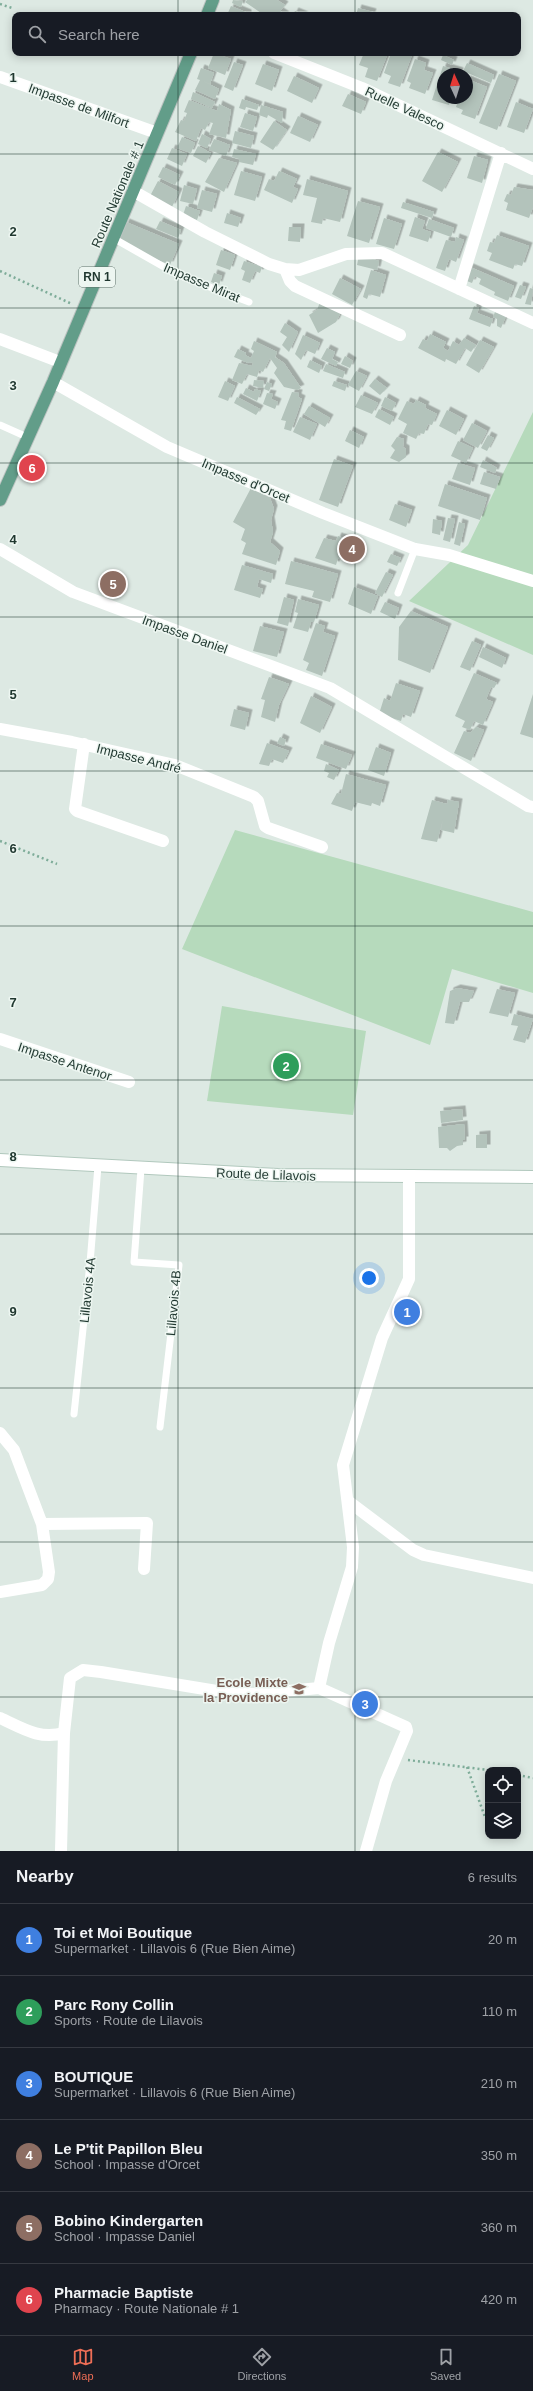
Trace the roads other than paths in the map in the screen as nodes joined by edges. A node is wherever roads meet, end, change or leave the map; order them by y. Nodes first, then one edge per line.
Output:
1 (213, 0) edge
2 (208, 12) edge
3 (190, 56) edge
4 (282, 56) edge
5 (0, 77) edge
6 (157, 134) junction
7 (501, 153) junction
8 (533, 169) edge
9 (133, 191) junction
10 (113, 238) junction
11 (285, 269) junction
12 (458, 289) junction
13 (249, 302) dead end
14 (533, 323) edge
15 (400, 335) dead end
16 (0, 339) edge
17 (60, 362) junction
18 (53, 382) junction
19 (0, 425) edge
20 (27, 437) junction
21 (0, 500) edge
22 (0, 549) edge
23 (415, 549) junction
24 (533, 581) edge
25 (398, 592) dead end
26 (0, 730) edge
27 (84, 744) junction
28 (533, 807) edge
29 (163, 841) dead end
30 (322, 847) dead end
31 (0, 1039) edge
32 (129, 1082) dead end
33 (0, 1160) edge
34 (98, 1166) junction
35 (141, 1169) junction
36 (409, 1177) junction
37 (533, 1177) edge
38 (74, 1414) dead end
39 (160, 1427) dead end
40 (0, 1433) edge
41 (348, 1501) junction
42 (42, 1524) junction
43 (144, 1569) dead end
44 (533, 1578) edge
45 (0, 1592) edge
46 (319, 1688) junction
47 (0, 1718) edge
48 (64, 1733) junction
49 (61, 1851) edge
50 (366, 1851) edge

1 - 2 main road
3 - 6 main road, Route Nationale # 1 / RN 1
4 - 7 street, Ruelle Valesco
5 - 6 street, Impasse de Milfort
6 - 9 main road, Route Nationale # 1 / RN 1
7 - 8 street, Ruelle Valesco
7 - 12 street
9 - 10 main road, Route Nationale # 1 / RN 1
9 - 11 street
10 - 13 lane, Impasse Mirat
10 - 17 main road, Route Nationale # 1 / RN 1
11 - 12 street
11 - 15 street
12 - 14 street
16 - 17 street
17 - 18 main road, Route Nationale # 1 / RN 1
18 - 20 main road, Route Nationale # 1 / RN 1
18 - 23 street, Impasse d'Orcet
19 - 20 lane
20 - 21 main road, Route Nationale # 1 / RN 1
22 - 28 street, Impasse Daniel
23 - 24 street, Impasse d'Orcet
23 - 25 lane
26 - 27 street, Impasse André
27 - 29 street
27 - 30 street, Impasse André
31 - 32 street, Impasse Antenor
33 - 34 street, Route de Lilavois
34 - 35 street, Route de Lilavois
34 - 38 lane, Lillavois 4A
35 - 36 street, Route de Lilavois
35 - 39 lane, Lillavois 4B
36 - 37 street, Route de Lilavois
36 - 41 street
40 - 42 street
41 - 44 street
41 - 46 street
42 - 43 street
42 - 45 street
46 - 48 street
46 - 50 street
47 - 48 street
48 - 49 street

